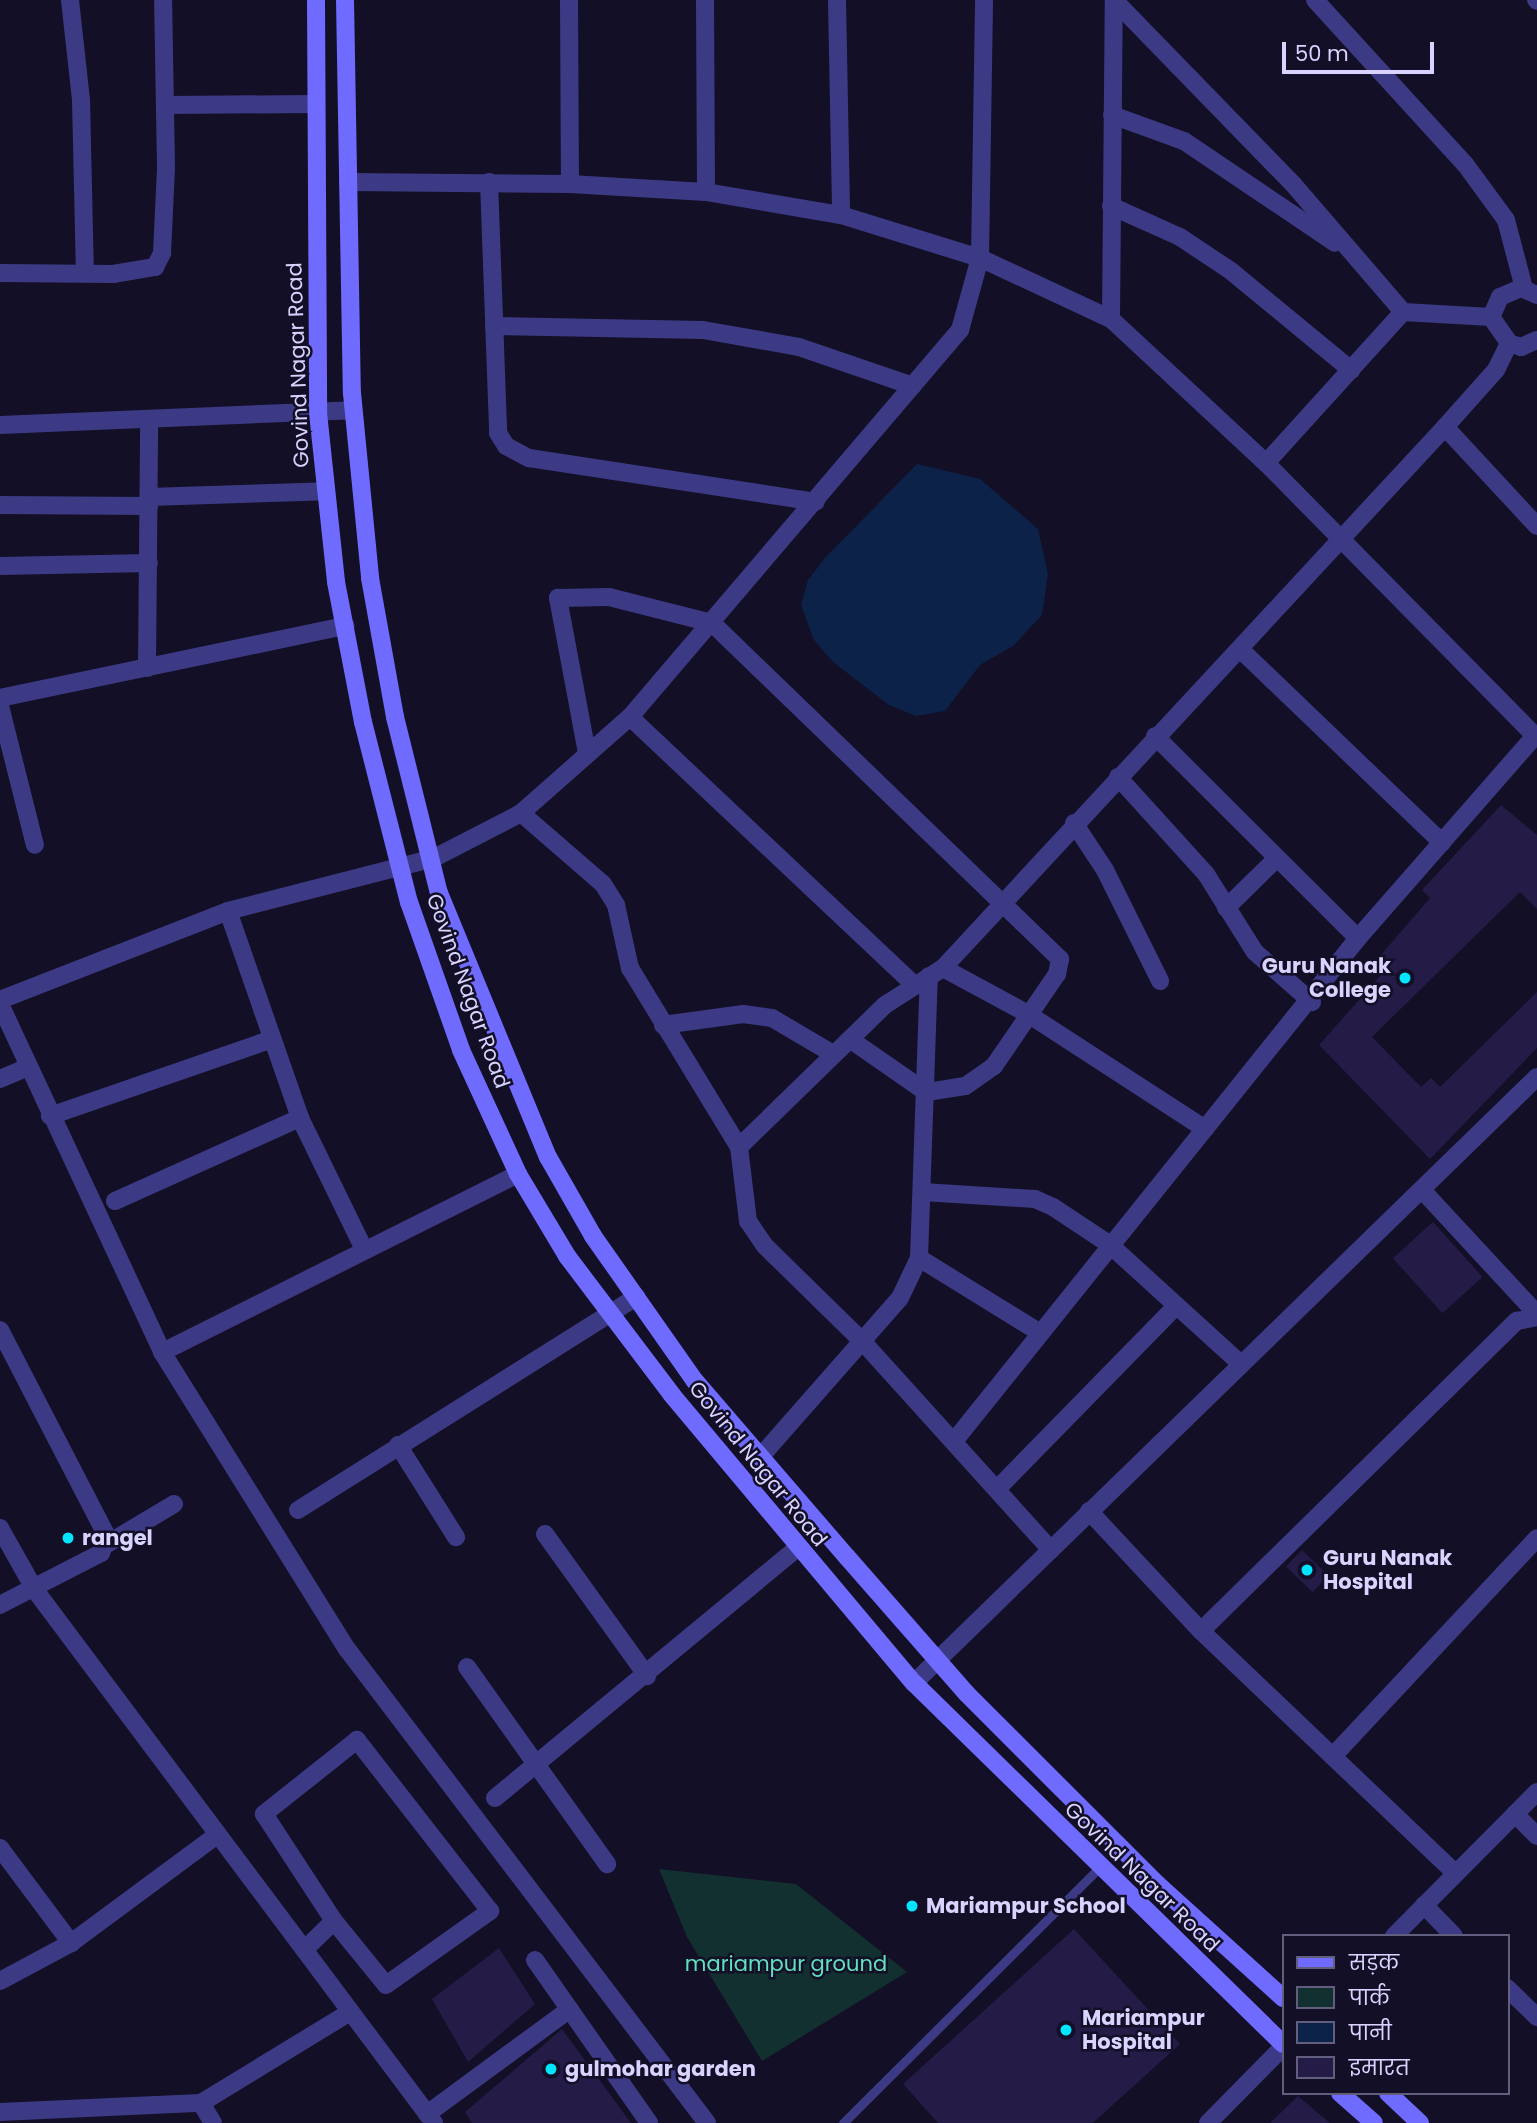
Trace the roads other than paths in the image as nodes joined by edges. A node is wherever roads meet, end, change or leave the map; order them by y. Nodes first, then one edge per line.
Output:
1 (70, 0) edge
2 (163, 0) edge
3 (316, 0) edge
4 (345, 0) edge
5 (569, 0) edge
6 (705, 0) edge
7 (837, 0) edge
8 (984, 0) edge
9 (1114, 0) edge
10 (1315, 0) edge
11 (316, 104) junction
12 (166, 105) junction
13 (1112, 115) junction
14 (348, 182) junction
15 (489, 182) junction
16 (570, 184) junction
17 (706, 192) junction
18 (1111, 206) junction
19 (841, 215) junction
20 (1351, 254) junction
21 (980, 258) junction
22 (85, 272) junction
23 (0, 273) edge
24 (1531, 291) edge
25 (1403, 312) junction
26 (1491, 317) junction
27 (1111, 319) junction
28 (494, 326) junction
29 (1537, 340) edge
30 (1509, 343) junction
31 (1351, 370) junction
32 (913, 386) junction
33 (354, 410) junction
34 (318, 413) junction
35 (149, 423) junction
36 (0, 425) edge
37 (1445, 427) junction
38 (1266, 463) junction
39 (326, 491) junction
40 (149, 501) junction
41 (816, 502) junction
42 (0, 505) edge
43 (1537, 526) edge
44 (1338, 535) junction
45 (149, 563) junction
46 (0, 566) edge
47 (712, 623) junction
48 (346, 626) junction
49 (1240, 649) junction
50 (147, 668) junction
51 (0, 698) edge
52 (0, 706) edge
53 (630, 717) junction
54 (1155, 736) junction
55 (1536, 737) edge
56 (587, 752) junction
57 (1118, 777) junction
58 (521, 813) junction
59 (1074, 823) junction
60 (1443, 843) junction
61 (35, 845) dead end
62 (434, 858) junction
63 (1278, 858) junction
64 (400, 862) junction
65 (1007, 901) junction
66 (1226, 908) junction
67 (228, 911) junction
68 (1358, 938) junction
69 (929, 976) junction
70 (1160, 981) dead end
71 (0, 1002) edge
72 (1312, 1002) junction
73 (1028, 1014) junction
74 (663, 1025) junction
75 (272, 1039) junction
76 (851, 1040) junction
77 (832, 1054) junction
78 (28, 1066) junction
79 (1537, 1077) edge
80 (0, 1079) edge
81 (926, 1092) junction
82 (50, 1116) junction
83 (300, 1118) junction
84 (1205, 1129) junction
85 (739, 1147) junction
86 (518, 1174) junction
87 (1423, 1191) junction
88 (923, 1192) junction
89 (115, 1200) dead end
90 (1109, 1244) junction
91 (364, 1249) junction
92 (919, 1258) junction
93 (636, 1297) junction
94 (1175, 1307) junction
95 (611, 1314) junction
96 (1537, 1316) edge
97 (0, 1330) edge
98 (1039, 1332) junction
99 (863, 1342) junction
100 (162, 1352) junction
101 (1240, 1363) junction
102 (955, 1440) junction
103 (398, 1445) junction
104 (762, 1455) junction
105 (997, 1489) junction
106 (174, 1504) dead end
107 (298, 1510) dead end
108 (1089, 1511) junction
109 (0, 1528) edge
110 (545, 1534) dead end
111 (456, 1537) dead end
112 (1537, 1538) edge
113 (107, 1544) junction
114 (797, 1548) junction
115 (1051, 1550) junction
116 (35, 1590) junction
117 (0, 1605) edge
118 (1201, 1631) junction
119 (940, 1660) junction
120 (467, 1667) dead end
121 (647, 1676) junction
122 (914, 1683) junction
123 (1334, 1755) junction
124 (535, 1770) junction
125 (1537, 1792) edge
126 (495, 1798) dead end
127 (1515, 1814) junction
128 (217, 1835) junction
129 (1537, 1836) edge
130 (0, 1848) edge
131 (607, 1864) dead end
132 (1098, 1868) junction
133 (1455, 1874) junction
134 (1424, 1905) junction
135 (334, 1921) junction
136 (1396, 1934) edge
137 (1452, 1934) edge
138 (71, 1943) junction
139 (305, 1949) junction
140 (535, 1960) dead end
141 (0, 1981) edge
142 (1509, 1990) edge
143 (1282, 1997) edge
144 (570, 2009) junction
145 (350, 2012) junction
146 (1537, 2017) edge
147 (1282, 2044) edge
148 (1282, 2046) edge
149 (1342, 2095) edge
150 (1390, 2095) edge
151 (201, 2102) junction
152 (0, 2112) edge
153 (430, 2118) edge
154 (213, 2123) edge
155 (649, 2123) edge
156 (708, 2123) edge
157 (843, 2123) edge
158 (1208, 2123) edge
159 (1374, 2123) edge
160 (1420, 2123) edge

1 - 22 street
2 - 12 street
3 - 11 main road, Govind Nagar Road
4 - 14 main road, Govind Nagar Road
5 - 16 street
6 - 17 street
7 - 19 street
8 - 21 street
9 - 13 street
9 - 20 street
10 - 24 street
11 - 12 street
11 - 34 main road, Govind Nagar Road
12 - 22 street
13 - 18 street
13 - 20 street
14 - 15 street
14 - 33 main road, Govind Nagar Road
15 - 16 street
15 - 28 street
16 - 17 street
17 - 19 street
18 - 27 street
18 - 31 street
19 - 21 street
20 - 25 street
21 - 27 street
21 - 32 street
22 - 23 street
24 - 26 street
25 - 26 street
25 - 31 street
26 - 30 street
27 - 38 street
28 - 32 street
28 - 41 street
29 - 30 street
30 - 37 street
31 - 38 street
32 - 41 street
33 - 34 street
33 - 62 main road, Govind Nagar Road
34 - 35 street
34 - 39 main road, Govind Nagar Road
35 - 36 street
35 - 40 street
37 - 43 street
37 - 44 street
38 - 44 street
39 - 40 street
39 - 48 main road, Govind Nagar Road
40 - 42 street
40 - 45 street
41 - 47 street
44 - 49 street
44 - 55 street
45 - 46 street
45 - 50 street
47 - 53 street
47 - 56 street
47 - 65 street
48 - 50 street
48 - 64 main road, Govind Nagar Road
49 - 54 street
49 - 60 street
50 - 51 street
52 - 61 street
53 - 56 street
53 - 69 street
54 - 57 street
54 - 63 street
55 - 60 street
56 - 58 street
57 - 59 street
57 - 66 street
58 - 62 street
58 - 74 street
59 - 65 street
59 - 70 street
60 - 68 street
62 - 64 street
62 - 93 main road, Govind Nagar Road
63 - 66 street
63 - 68 street
64 - 67 street
64 - 86 main road, Govind Nagar Road
65 - 69 street
65 - 73 street
66 - 72 street
67 - 71 street
67 - 75 street
68 - 72 street
69 - 73 street
69 - 76 street
69 - 81 street
71 - 78 street
72 - 84 street
73 - 81 street
73 - 84 street
74 - 77 street
74 - 85 street
75 - 82 street
75 - 83 street
76 - 77 street
76 - 81 street
77 - 85 street
78 - 80 street
78 - 82 street
79 - 87 street
81 - 88 street
82 - 100 street
83 - 89 street
83 - 91 street
84 - 90 street
85 - 99 street
86 - 91 street
86 - 95 main road, Govind Nagar Road
87 - 96 street
87 - 101 street
88 - 90 street
88 - 92 street
90 - 94 street
90 - 98 street
91 - 100 street
92 - 98 street
92 - 99 street
93 - 95 street
93 - 104 main road, Govind Nagar Road
94 - 101 street
94 - 105 street
95 - 103 street
95 - 114 main road, Govind Nagar Road
96 - 118 street
97 - 113 street
98 - 102 street
99 - 102 street
99 - 104 street
100 - 156 street
101 - 108 street
102 - 105 street
103 - 107 street
103 - 111 street
104 - 119 main road, Govind Nagar Road
105 - 115 street
106 - 113 street
108 - 115 street
108 - 118 street
109 - 116 street
110 - 121 street
112 - 123 street
113 - 116 street
114 - 121 street
114 - 122 main road, Govind Nagar Road
115 - 119 street
116 - 117 street
116 - 128 street
118 - 123 street
119 - 122 street
119 - 143 main road, Govind Nagar Road
120 - 124 street
121 - 124 street
122 - 132 main road, Govind Nagar Road
123 - 133 street
124 - 126 street
124 - 131 street
125 - 127 street
127 - 129 street
127 - 133 street
128 - 138 street
128 - 139 street
130 - 138 street
132 - 147 main road, Govind Nagar Road
132 - 157 lane
133 - 134 street
134 - 136 street
134 - 137 street
135 - 135 street
135 - 139 street
138 - 141 street
139 - 145 street
140 - 144 street
142 - 146 street
144 - 153 street
144 - 155 street
145 - 151 street
145 - 153 street
148 - 158 street
149 - 159 main road
150 - 160 main road
151 - 152 street
151 - 154 street

